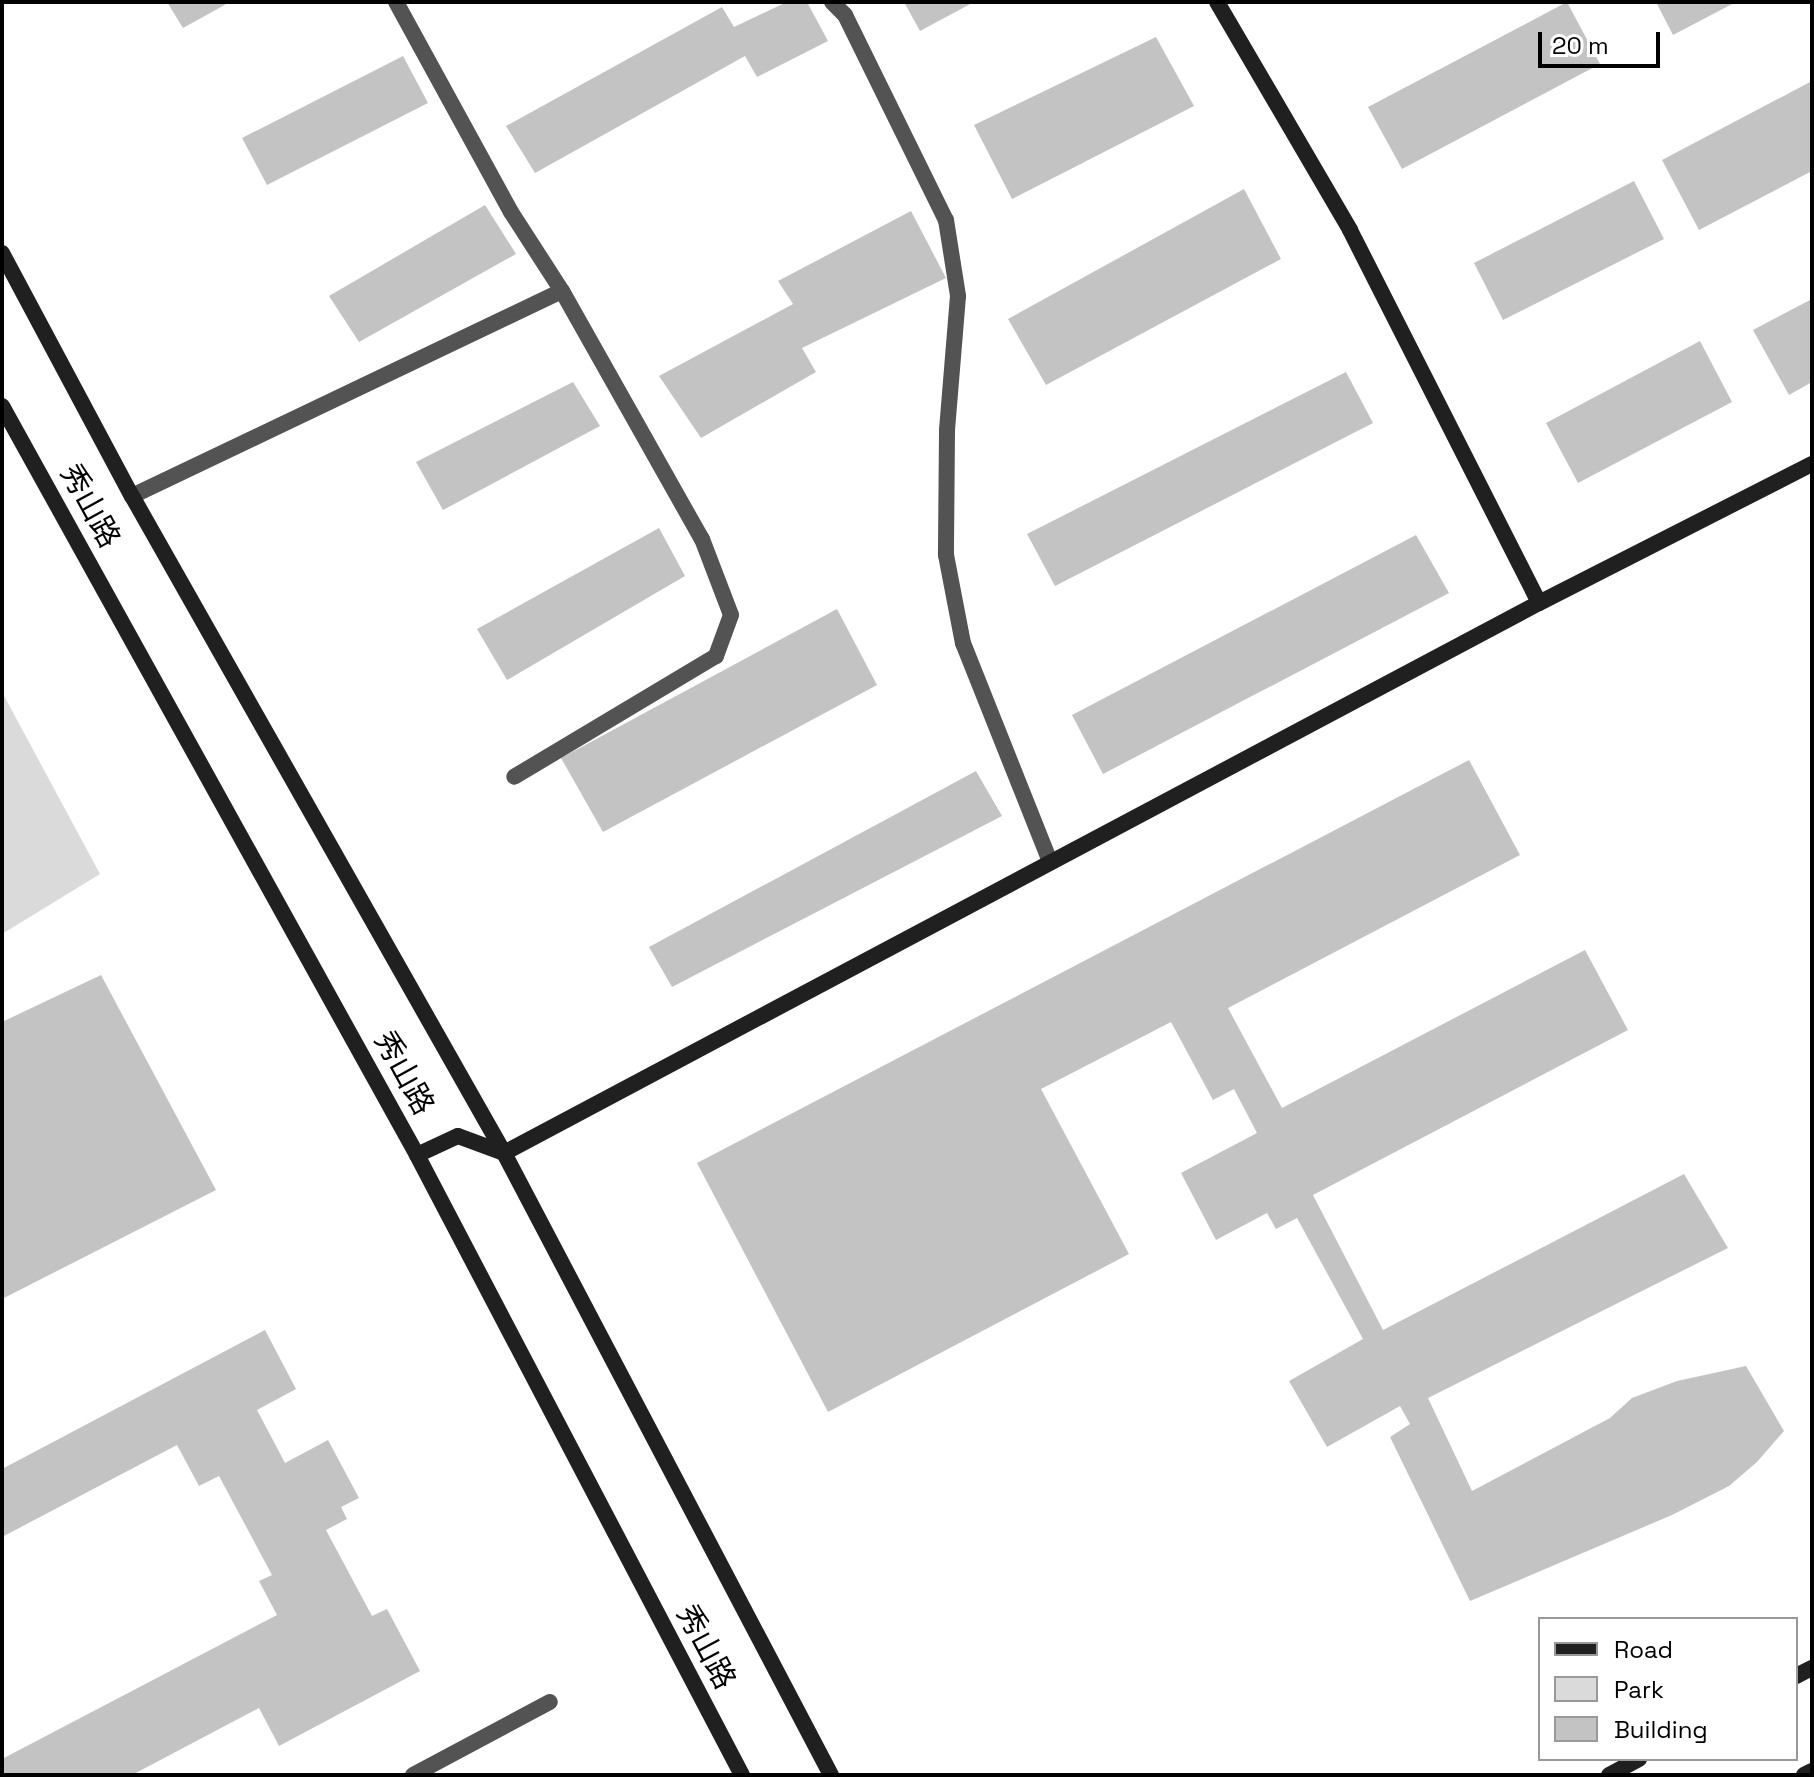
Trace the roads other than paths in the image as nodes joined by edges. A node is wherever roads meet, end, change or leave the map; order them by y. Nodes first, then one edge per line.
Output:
1 (396, 2) edge
2 (832, 2) edge
3 (1217, 2) edge
4 (2, 253) edge
5 (562, 291) junction
6 (2, 406) edge
7 (1812, 464) edge
8 (132, 496) junction
9 (1539, 603) junction
10 (514, 777) dead end
11 (1050, 862) junction
12 (504, 1153) junction
13 (417, 1155) junction
14 (550, 1702) dead end
15 (1635, 1761) edge
16 (1812, 1771) edge
17 (413, 1775) edge
18 (742, 1775) edge
19 (831, 1775) edge
20 (1609, 1775) edge
21 (1804, 1775) edge

1 - 5 street
2 - 11 street
3 - 9 main road
4 - 8 main road
5 - 8 street
5 - 10 street
6 - 13 main road, 秀山路
7 - 9 main road
8 - 12 main road
9 - 11 main road
11 - 12 main road
12 - 13 main road
12 - 19 main road
13 - 18 main road, 秀山路
14 - 17 street
15 - 20 main road
16 - 21 main road

